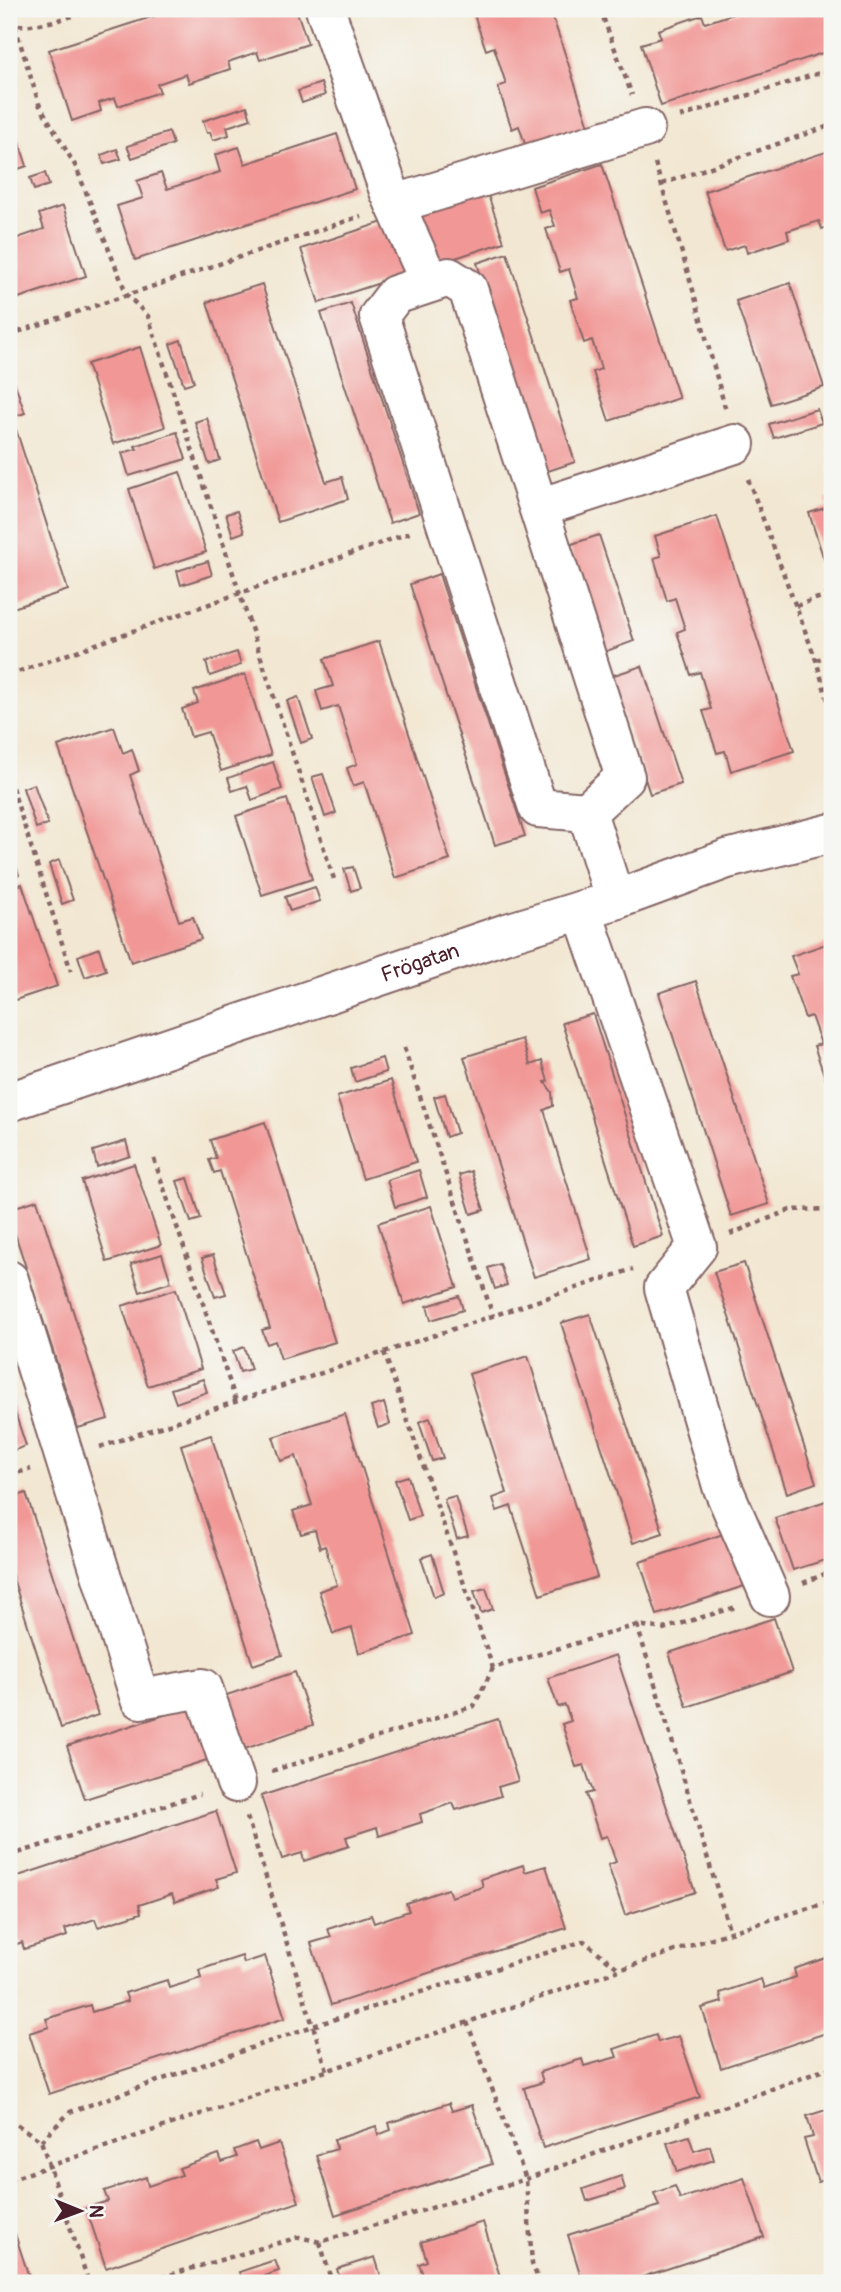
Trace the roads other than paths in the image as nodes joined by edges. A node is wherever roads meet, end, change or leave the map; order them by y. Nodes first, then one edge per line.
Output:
1 (325, 9) edge
2 (645, 128) road end
3 (395, 204) junction
4 (430, 283) junction
5 (734, 444) road end
6 (539, 508) junction
7 (587, 812) junction
8 (832, 833) edge
9 (599, 905) junction
10 (9, 1102) edge
11 (9, 1280) edge
12 (771, 1596) road end
13 (236, 1783) road end

1 - 3 street
2 - 3 street
3 - 4 street
4 - 6 street
4 - 7 street
5 - 6 street
6 - 7 street
7 - 9 street
8 - 9 street, Frögatan
9 - 10 street, Frögatan
9 - 12 street
11 - 13 street

